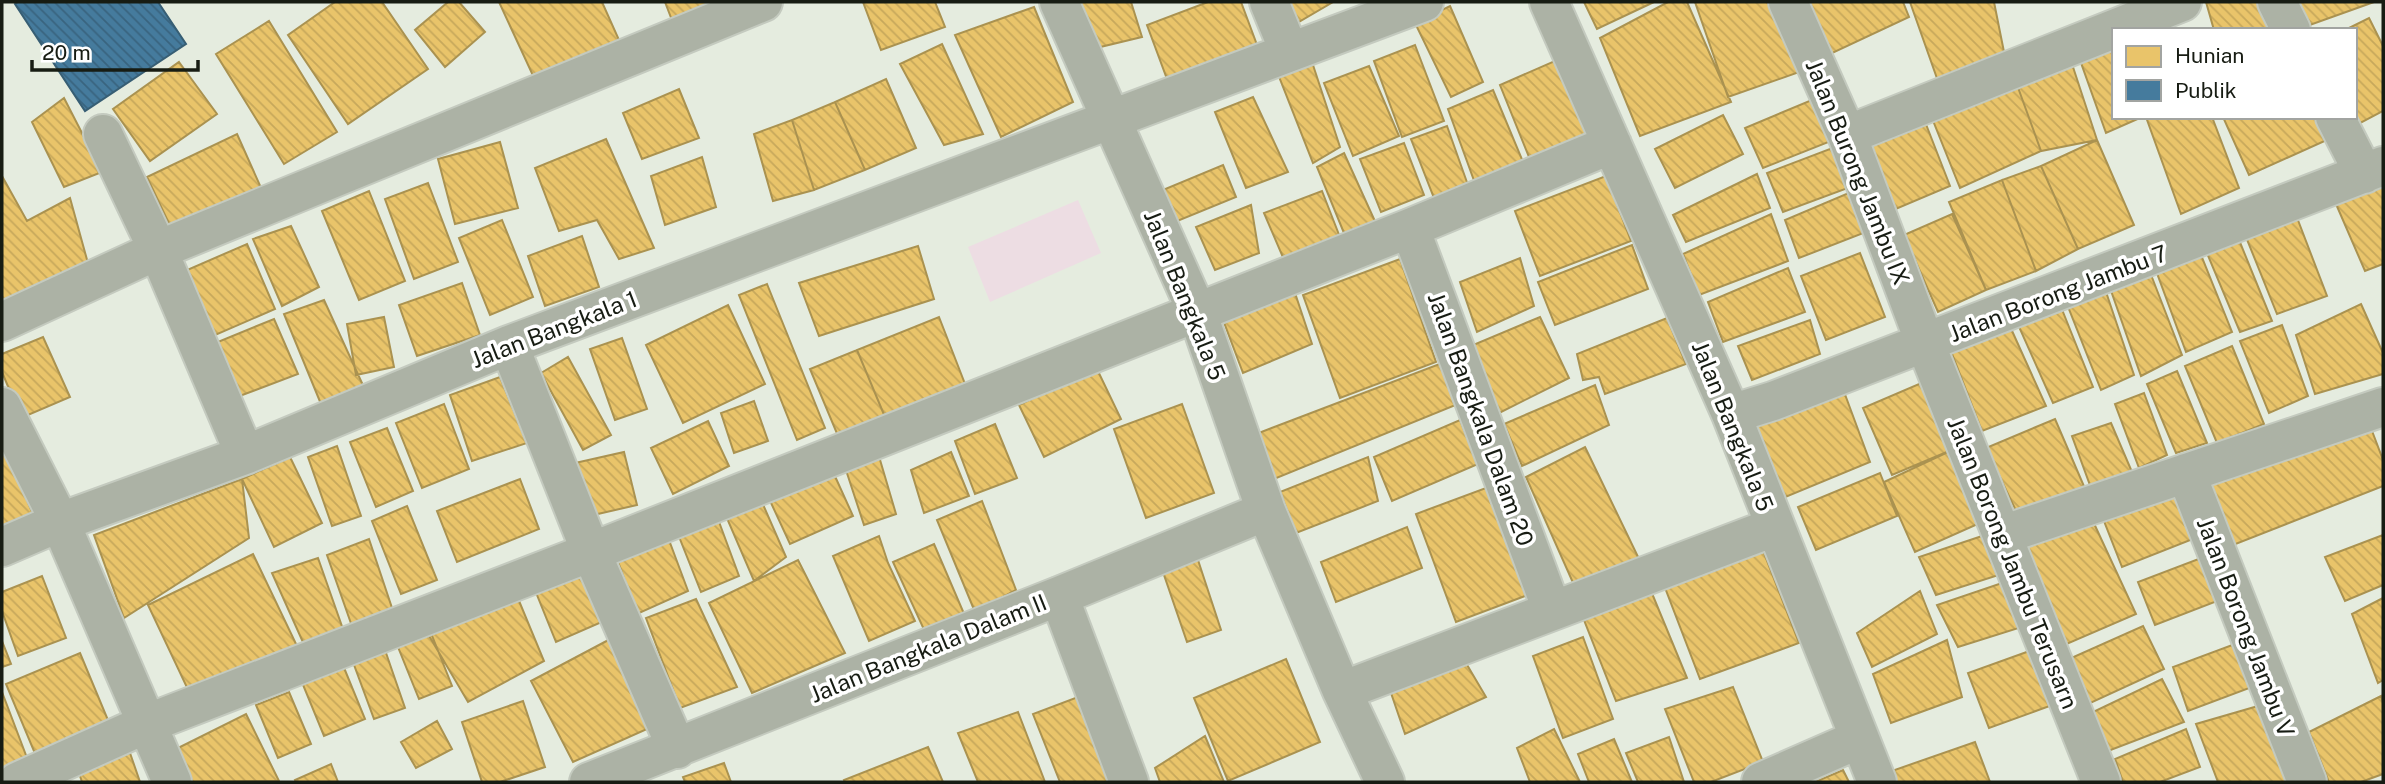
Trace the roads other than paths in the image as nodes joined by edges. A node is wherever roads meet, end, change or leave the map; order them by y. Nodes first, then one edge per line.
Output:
1 (763, 2) edge
2 (1059, 2) edge
3 (1269, 2) edge
4 (1424, 2) edge
5 (1549, 2) edge
6 (1788, 2) edge
7 (2182, 2) edge
8 (2277, 2) edge
9 (2117, 28) edge
10 (2290, 28) edge
11 (2112, 30) edge
12 (1289, 51) junction
13 (1110, 118) junction
14 (2337, 119) edge
15 (103, 134) dead end
16 (1847, 135) junction
17 (1612, 144) junction
18 (2374, 170) edge
19 (1410, 228) junction
20 (158, 250) junction
21 (1197, 312) junction
22 (2, 322) edge
23 (1925, 344) junction
24 (509, 345) junction
25 (2, 407) edge
26 (2383, 407) edge
27 (1731, 414) junction
28 (245, 455) junction
29 (2186, 473) junction
30 (1266, 511) junction
31 (60, 522) junction
32 (1774, 527) junction
33 (2002, 534) junction
34 (2, 547) edge
35 (591, 552) junction
36 (1059, 596) junction
37 (1552, 610) junction
38 (1342, 691) junction
39 (146, 724) junction
40 (1859, 738) junction
41 (677, 749) junction
42 (17, 782) edge
43 (172, 782) edge
44 (589, 782) edge
45 (1129, 782) edge
46 (1385, 782) edge
47 (1761, 782) edge
48 (1877, 782) edge
49 (2101, 782) edge
50 (2307, 782) edge

1 - 20 street
2 - 13 street, Jalan Bangkala 5
3 - 12 street
4 - 12 street
5 - 17 street, Jalan Bangkala 5
6 - 16 street, Jalan Burong Jambu IX
7 - 9 street
8 - 10 street
11 - 16 street
12 - 13 street
13 - 21 street, Jalan Bangkala 5
13 - 24 street, Jalan Bangkala 1
14 - 18 street
15 - 20 street
16 - 23 street, Jalan Burong Jambu IX
17 - 19 street
17 - 27 street, Jalan Bangkala 5
18 - 23 street, Jalan Borong Jambu 7
19 - 21 street
19 - 37 street, Jalan Bangkala Dalam 20
20 - 22 street
20 - 28 street
21 - 30 street, Jalan Bangkala 5
21 - 35 street
23 - 27 street, Jalan Borong Jambu 7
23 - 33 street, Jalan Borong Jambu Terusarn
24 - 28 street, Jalan Bangkala 1
24 - 35 street
25 - 31 street
26 - 29 street
27 - 32 street, Jalan Bangkala 5
28 - 31 street, Jalan Bangkala 1
29 - 33 street
29 - 50 street, Jalan Borong Jambu V
30 - 36 street, Jalan Bangkala Dalam II
30 - 38 street, Jalan Bangkala 5
31 - 34 street, Jalan Bangkala 1
31 - 39 street
32 - 37 street
32 - 40 street, Jalan Bangkala 5
33 - 49 street, Jalan Borong Jambu Terusarn
35 - 39 street
35 - 41 street
36 - 41 street, Jalan Bangkala Dalam II
36 - 45 street
37 - 38 street
38 - 46 street, Jalan Bangkala 5
39 - 42 street
39 - 43 street
40 - 47 street
40 - 48 street, Jalan Bangkala 5
41 - 44 street, Jalan Bangkala Dalam II

